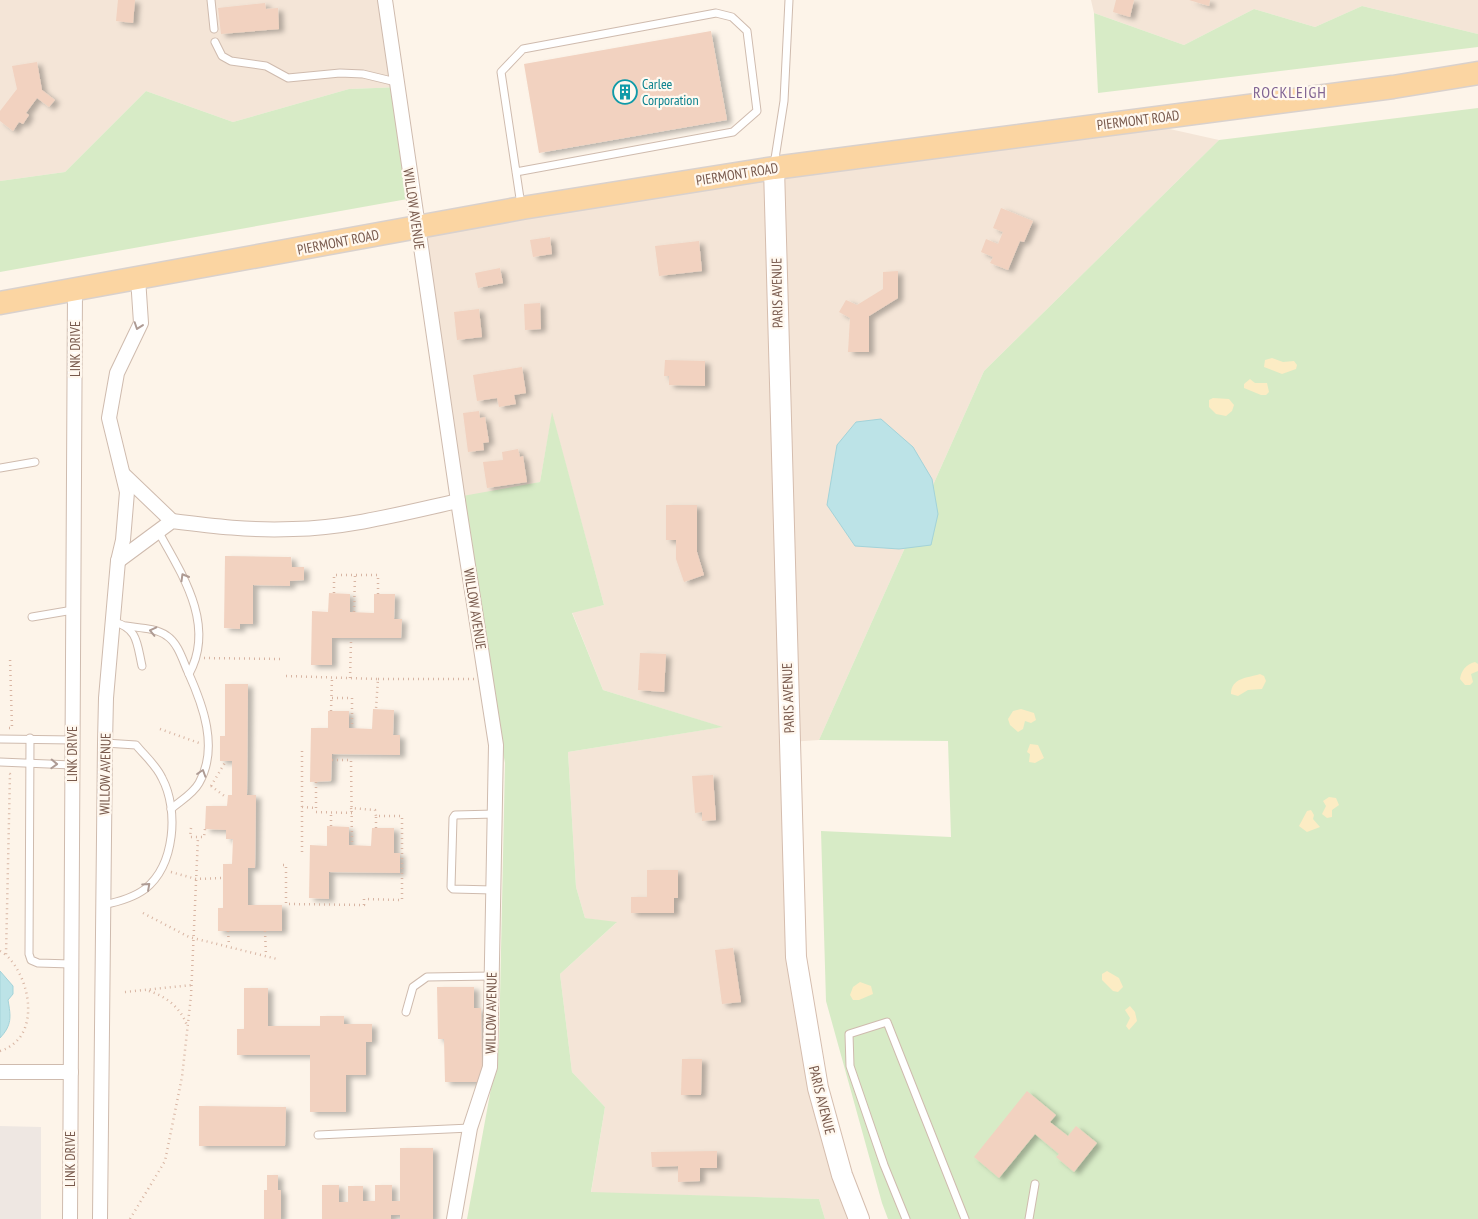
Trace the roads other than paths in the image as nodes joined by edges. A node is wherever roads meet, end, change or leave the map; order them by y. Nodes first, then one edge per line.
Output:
1 (211, 0) edge
2 (385, 0) edge
3 (789, 0) edge
4 (214, 28) dead end
5 (215, 42) dead end
6 (1478, 73) edge
7 (396, 82) junction
8 (774, 168) junction
9 (516, 172) junction
10 (522, 208) junction
11 (417, 227) junction
12 (138, 278) junction
13 (75, 290) junction
14 (0, 303) edge
15 (35, 462) dead end
16 (0, 468) edge
17 (124, 475) junction
18 (458, 501) junction
19 (172, 521) junction
20 (157, 530) junction
21 (118, 561) junction
22 (73, 610) junction
23 (32, 617) dead end
24 (120, 624) junction
25 (142, 666) dead end
26 (189, 674) junction
27 (30, 738) junction
28 (0, 739) edge
29 (72, 740) junction
30 (105, 743) junction
31 (0, 762) edge
32 (31, 763) junction
33 (72, 765) junction
34 (171, 809) junction
35 (495, 814) junction
36 (493, 890) junction
37 (103, 905) junction
38 (72, 964) junction
39 (492, 976) junction
40 (406, 1012) dead end
41 (0, 1072) edge
42 (71, 1072) junction
43 (470, 1128) junction
44 (318, 1135) dead end
45 (1035, 1184) dead end
46 (70, 1219) edge
47 (100, 1219) edge
48 (454, 1219) edge
49 (858, 1219) edge
50 (906, 1219) edge
51 (965, 1219) edge
52 (1029, 1219) edge

1 - 4 lane
2 - 7 street, WILLOW AVENUE
3 - 8 lane
5 - 7 lane
6 - 8 main road, PIERMONT ROAD
7 - 11 street, WILLOW AVENUE
8 - 10 main road, PIERMONT ROAD
8 - 49 street, PARIS AVENUE
9 - 9 lane
9 - 10 lane
10 - 11 main road, PIERMONT ROAD
11 - 12 main road, PIERMONT ROAD
11 - 18 street, WILLOW AVENUE
12 - 13 main road, PIERMONT ROAD
12 -> 17 street, WILLOW AVENUE
13 - 14 main road, PIERMONT ROAD
13 - 22 street, LINK DRIVE
15 - 16 lane
17 - 19 street
17 - 21 street, WILLOW AVENUE
18 - 19 street
18 - 35 street, WILLOW AVENUE
19 - 20 street
20 - 21 street
26 -> 20 lane
21 - 24 street, WILLOW AVENUE
22 - 23 lane
22 - 29 street, LINK DRIVE
24 - 25 lane
26 -> 24 lane
24 - 30 street, WILLOW AVENUE
34 -> 26 lane
27 - 28 lane
27 - 29 lane
27 - 32 lane
29 - 33 street, LINK DRIVE
30 - 34 lane
30 - 37 street, WILLOW AVENUE
31 - 32 lane
32 -> 33 lane
32 - 38 lane
33 - 38 street, LINK DRIVE
37 -> 34 lane
35 - 36 street, WILLOW AVENUE
35 - 36 lane
36 - 39 street, WILLOW AVENUE
37 - 47 street, WILLOW AVENUE
38 - 42 street, LINK DRIVE
39 - 40 lane
39 - 43 street, WILLOW AVENUE
41 - 42 street
42 - 46 street, LINK DRIVE
43 - 44 lane
43 - 48 street, WILLOW AVENUE
45 - 52 lane
50 - 51 lane

